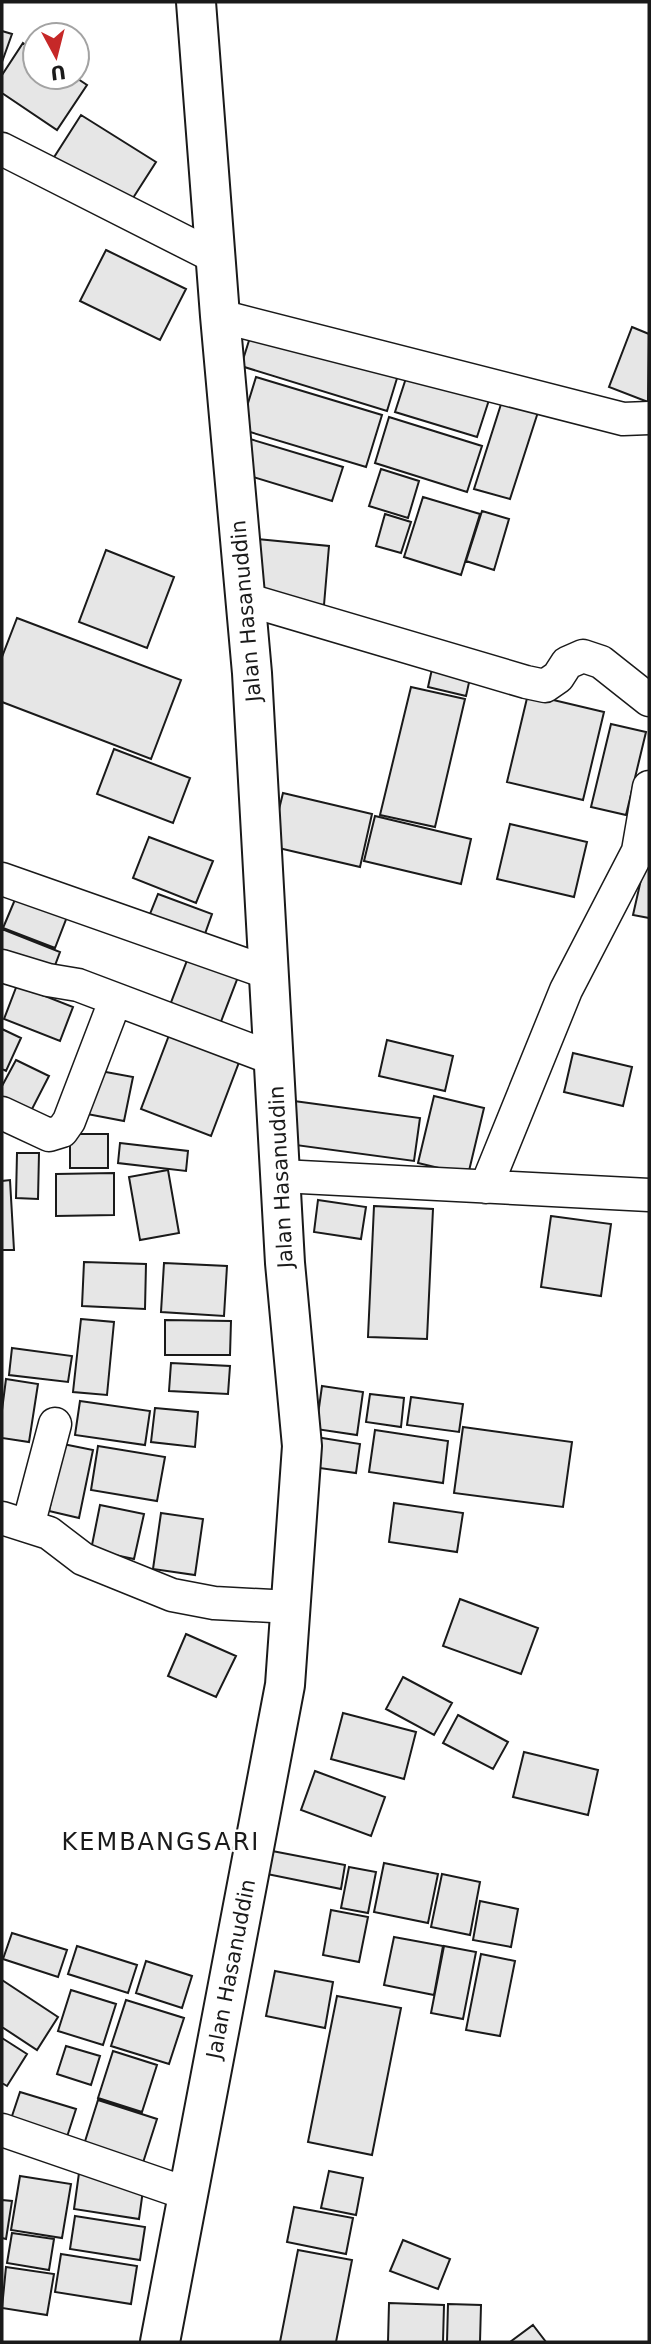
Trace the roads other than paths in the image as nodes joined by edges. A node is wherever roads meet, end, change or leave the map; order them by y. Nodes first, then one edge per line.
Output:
1 (196, 2) edge
2 (2, 149) edge
3 (215, 257) junction
4 (220, 316) junction
5 (649, 418) edge
6 (245, 599) junction
7 (649, 700) edge
8 (649, 787) edge
9 (2, 879) edge
10 (2, 966) edge
11 (269, 973) junction
12 (116, 1001) junction
13 (274, 1059) junction
14 (2, 1113) edge
15 (281, 1176) junction
16 (486, 1187) junction
17 (649, 1195) edge
18 (55, 1424) dead end
19 (15, 1522) edge
20 (291, 1607) junction
21 (2, 2130) edge
22 (188, 2194) junction
23 (160, 2342) edge

1 - 3 street, Jalan Hasanuddin
2 - 3 street
3 - 4 street, Jalan Hasanuddin
4 - 5 street
4 - 6 street, Jalan Hasanuddin
6 - 7 street
6 - 11 street, Jalan Hasanuddin
8 - 16 street
9 - 11 street
10 - 12 street
11 - 13 street, Jalan Hasanuddin
12 - 13 street
12 - 14 street
13 - 15 street, Jalan Hasanuddin
15 - 16 street
15 - 20 street, Jalan Hasanuddin
16 - 17 street
18 - 19 street
19 - 20 street
20 - 22 street, Jalan Hasanuddin
21 - 22 street
22 - 23 street, Jalan Hasanuddin

